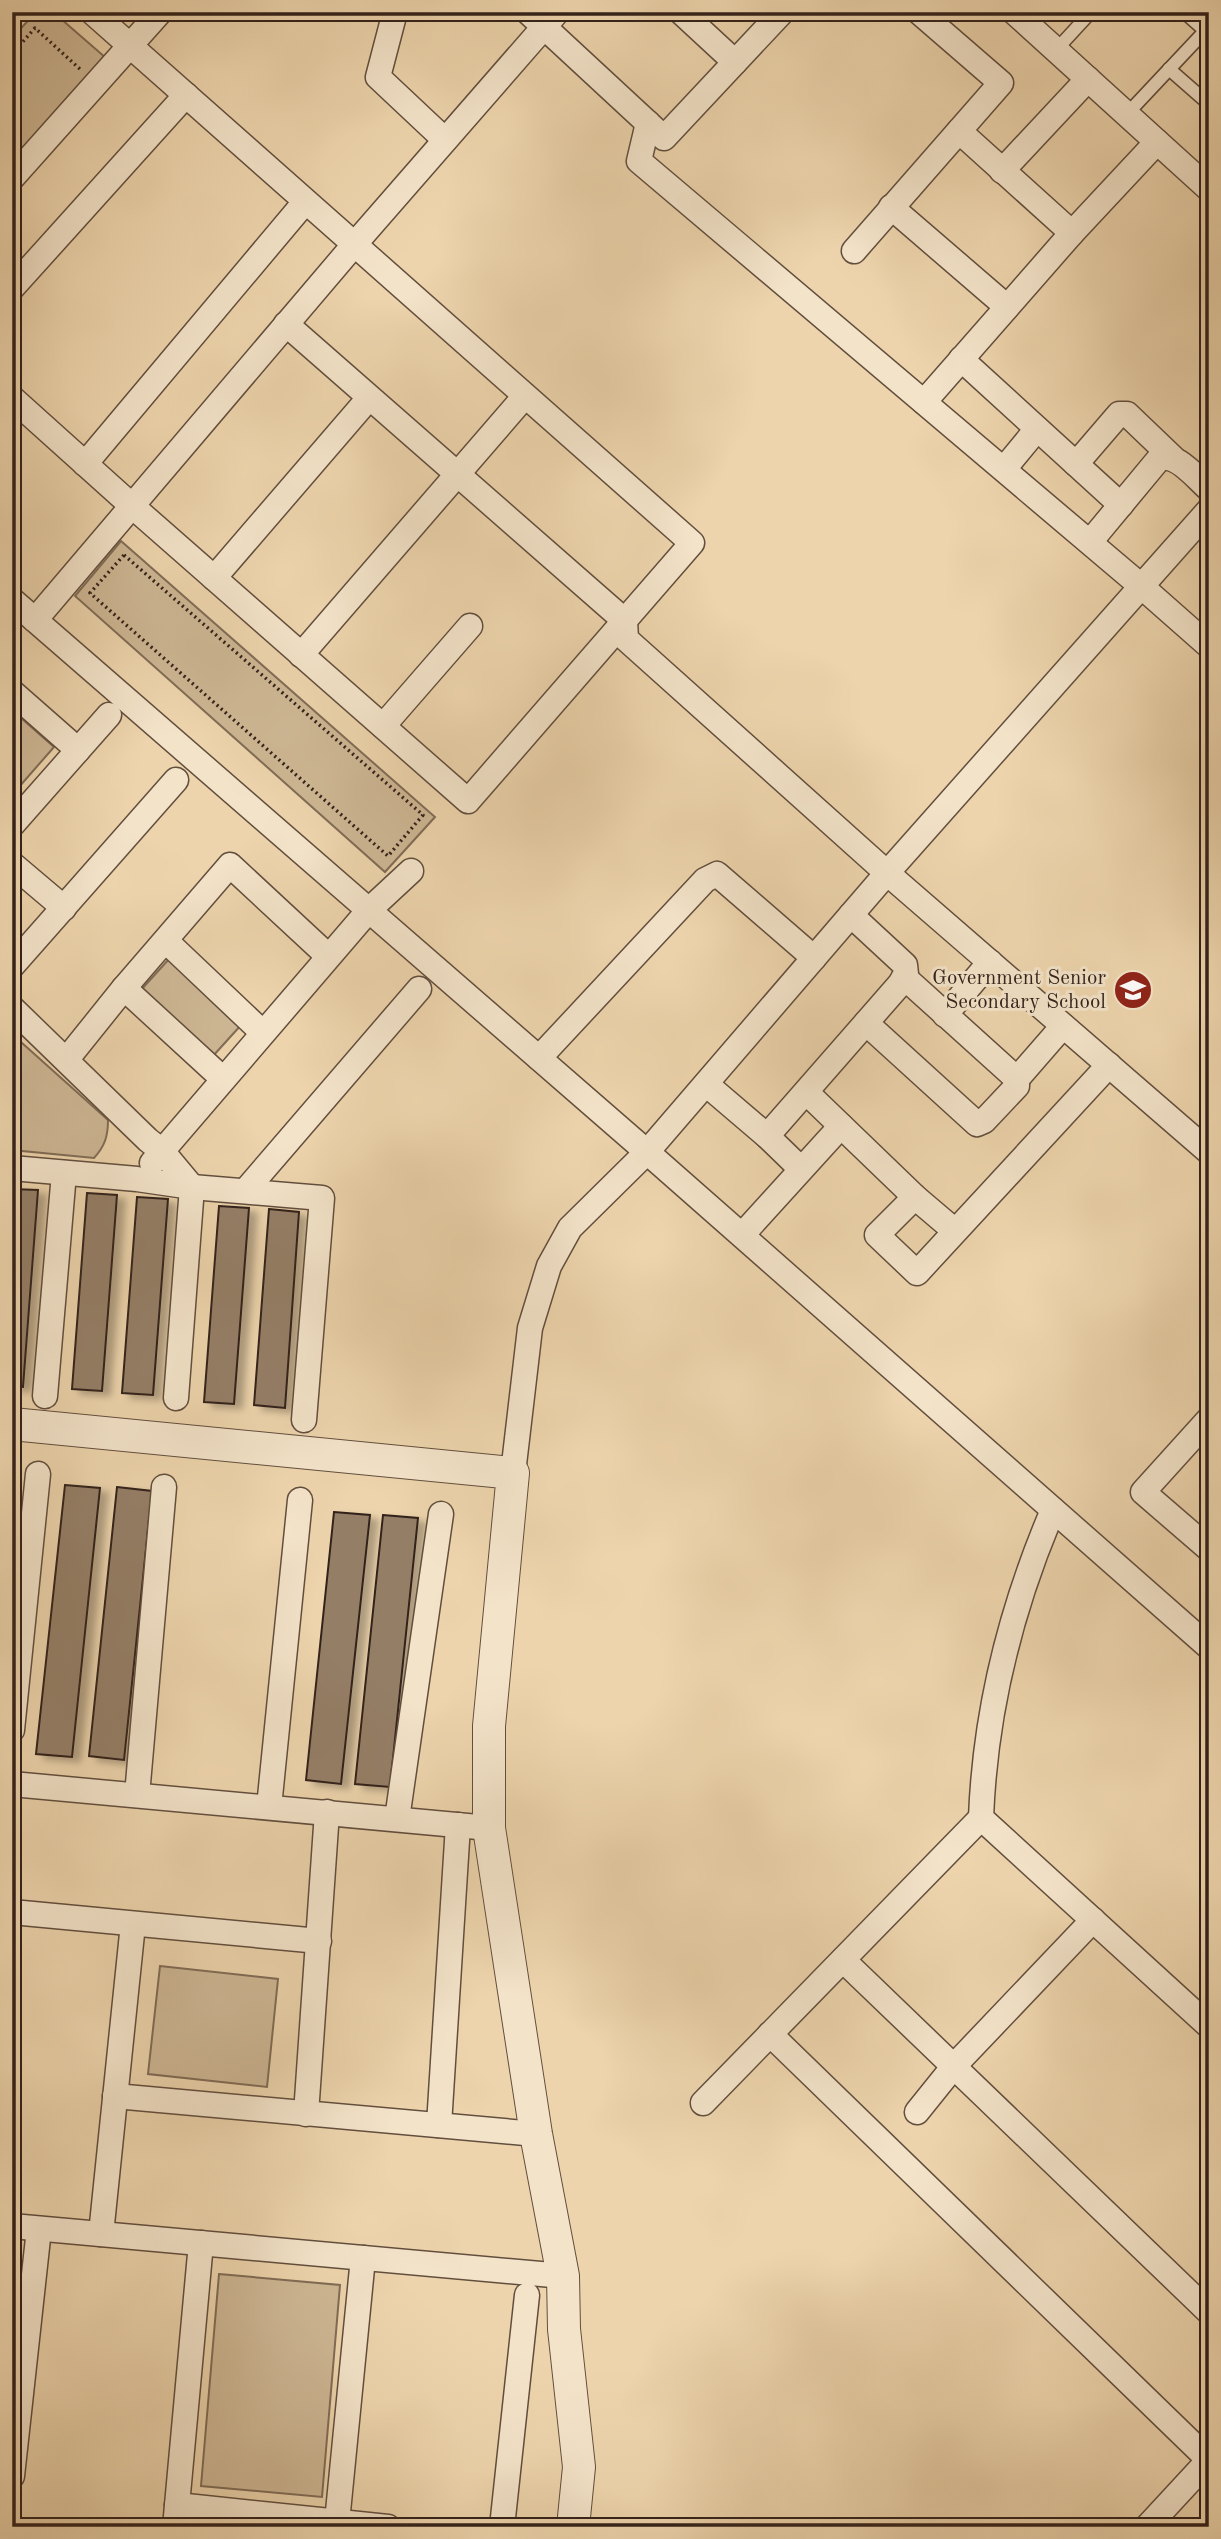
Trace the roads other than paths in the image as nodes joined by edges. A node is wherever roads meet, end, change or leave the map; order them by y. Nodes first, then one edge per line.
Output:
1 (92, 12) edge
2 (160, 12) edge
3 (395, 12) edge
4 (681, 12) edge
5 (782, 12) edge
6 (919, 12) edge
7 (1014, 12) edge
8 (1090, 12) edge
9 (1184, 12) edge
10 (543, 17) edge
11 (1207, 32) edge
12 (129, 46) junction
13 (1056, 50) junction
14 (735, 62) junction
15 (1169, 69) junction
16 (1088, 79) junction
17 (186, 95) junction
18 (1209, 104) edge
19 (1127, 114) junction
20 (648, 123) junction
21 (959, 131) junction
22 (445, 140) junction
23 (1157, 142) junction
24 (1002, 170) junction
25 (12, 178) edge
26 (1209, 189) edge
27 (305, 202) junction
28 (891, 207) junction
29 (1072, 233) junction
30 (353, 246) junction
31 (854, 251) dead end
32 (12, 288) edge
33 (1007, 307) junction
34 (286, 324) junction
35 (961, 359) junction
36 (524, 396) junction
37 (12, 398) edge
38 (369, 398) junction
39 (924, 402) junction
40 (1037, 429) junction
41 (1173, 458) junction
42 (85, 464) junction
43 (1076, 464) junction
44 (1003, 469) junction
45 (457, 474) junction
46 (1209, 489) edge
47 (131, 505) junction
48 (1121, 505) junction
49 (1209, 510) edge
50 (1090, 542) junction
51 (214, 578) junction
52 (1141, 586) junction
53 (12, 600) edge
54 (35, 620) junction
55 (625, 621) junction
56 (470, 626) dead end
57 (1209, 646) edge
58 (302, 655) junction
59 (12, 692) edge
60 (109, 715) dead end
61 (383, 726) junction
62 (78, 750) junction
63 (176, 780) dead end
64 (12, 825) edge
65 (12, 864) edge
66 (411, 871) dead end
67 (887, 873) junction
68 (64, 908) junction
69 (369, 910) junction
70 (851, 915) junction
71 (166, 941) junction
72 (328, 956) junction
73 (814, 958) junction
74 (990, 962) junction
75 (12, 966) edge
76 (904, 977) junction
77 (124, 988) junction
78 (419, 989) dead end
79 (12, 1008) edge
80 (946, 1015) junction
81 (866, 1023) junction
82 (1063, 1026) junction
83 (262, 1032) junction
84 (539, 1058) junction
85 (67, 1059) junction
86 (1109, 1065) junction
87 (222, 1078) junction
88 (1017, 1079) junction
89 (706, 1084) junction
90 (806, 1092) junction
91 (841, 1126) junction
92 (767, 1136) junction
93 (162, 1151) junction
94 (647, 1152) junction
95 (1209, 1152) edge
96 (12, 1168) edge
97 (801, 1169) junction
98 (64, 1172) junction
99 (137, 1179) junction
100 (192, 1187) junction
101 (246, 1190) junction
102 (915, 1197) junction
103 (955, 1231) junction
104 (742, 1235) junction
105 (45, 1396) dead end
106 (176, 1398) dead end
107 (1209, 1419) edge
108 (304, 1420) dead end
109 (12, 1424) edge
110 (513, 1473) junction
111 (38, 1475) dead end
112 (164, 1487) dead end
113 (300, 1500) dead end
114 (1053, 1510) junction
115 (441, 1514) dead end
116 (1209, 1549) edge
117 (1209, 1647) edge
118 (12, 1730) edge
119 (12, 1784) edge
120 (137, 1795) junction
121 (270, 1807) junction
122 (327, 1812) junction
123 (981, 1818) junction
124 (397, 1819) junction
125 (473, 1826) junction
126 (12, 1912) edge
127 (1093, 1920) junction
128 (133, 1924) junction
129 (319, 1941) junction
130 (843, 1960) junction
131 (1209, 2026) edge
132 (770, 2034) junction
133 (954, 2066) junction
134 (115, 2096) junction
135 (703, 2103) dead end
136 (916, 2112) dead end
137 (306, 2113) junction
138 (439, 2125) junction
139 (536, 2134) junction
140 (12, 2226) edge
141 (39, 2229) junction
142 (101, 2234) junction
143 (201, 2243) junction
144 (363, 2258) junction
145 (563, 2276) junction
146 (527, 2295) dead end
147 (1209, 2312) edge
148 (22, 2317) edge
149 (1209, 2460) edge
150 (12, 2476) edge
151 (176, 2516) edge
152 (337, 2522) junction
153 (388, 2527) edge
154 (502, 2527) edge
155 (573, 2527) edge
156 (1147, 2527) edge

1 - 12 street
2 - 12 street
3 - 22 street
4 - 14 street
5 - 14 street
6 - 21 street
7 - 13 street
8 - 13 lane
9 - 11 lane
10 - 20 street
10 - 22 street
11 - 15 lane
12 - 17 street
12 - 25 street
13 - 16 street
14 - 20 street
15 - 18 lane
15 - 19 lane
16 - 19 street
16 - 24 street
17 - 27 street
17 - 32 street
19 - 23 street
20 - 39 street
21 - 24 street
21 - 28 street
22 - 30 street
23 - 26 street
23 - 29 street
24 - 29 street
27 - 30 street
27 - 42 street
28 - 31 street
28 - 33 street
29 - 33 street
30 - 34 street
30 - 36 street
33 - 35 street
34 - 38 street
34 - 47 street
35 - 39 street
35 - 40 street
36 - 45 street
36 - 55 street
37 - 42 street
38 - 45 street
38 - 51 street
39 - 44 street
40 - 43 street
40 - 44 street
41 - 43 street
41 - 46 street
41 - 48 street
42 - 47 street
43 - 48 street
44 - 50 street
45 - 55 street
45 - 58 street
47 - 51 street
47 - 54 street
48 - 50 street
49 - 52 street
50 - 52 street
51 - 58 street
52 - 57 street
52 - 67 street
53 - 54 street
54 - 69 street
55 - 61 street
55 - 67 street
56 - 61 street
58 - 61 street
59 - 62 street
60 - 62 street
62 - 64 street
63 - 68 street
65 - 68 street
66 - 69 street
67 - 70 street
67 - 74 street
68 - 75 street
69 - 72 street
69 - 84 street
70 - 73 street
70 - 76 street
71 - 72 street
71 - 77 street
71 - 83 street
72 - 83 street
73 - 84 street
73 - 89 street
74 - 80 street
74 - 82 street
76 - 80 street
76 - 81 street
77 - 85 street
77 - 87 street
78 - 101 street
79 - 85 street
80 - 88 street
81 - 88 street
81 - 90 street
82 - 86 street
82 - 88 street
83 - 87 street
84 - 94 street
85 - 93 street
86 - 95 street
86 - 103 street
87 - 93 street
89 - 92 street
89 - 94 street
90 - 91 street
90 - 92 street
91 - 97 street
91 - 102 street
92 - 97 street
93 - 99 street
93 - 100 street
94 - 104 street
94 - 110 street
96 - 98 street
97 - 104 street
98 - 99 street
98 - 105 street
99 - 100 street
100 - 101 street
100 - 106 street
101 - 108 street
102 - 103 street
102 - 103 street
104 - 114 street
107 - 116 street
109 - 110 street
110 - 125 street
111 - 118 street
112 - 120 street
113 - 121 street
114 - 117 street
114 - 123 street
115 - 124 street
119 - 120 street
120 - 121 street
121 - 122 street
122 - 124 street
122 - 129 street
123 - 127 street
123 - 130 street
124 - 125 street
125 - 138 street
125 - 139 street
126 - 128 street
127 - 131 street
127 - 133 street
128 - 129 street
128 - 134 street
129 - 137 street
130 - 132 street
130 - 133 street
132 - 135 street
132 - 149 street
133 - 136 street
133 - 147 street
134 - 137 street
134 - 142 street
137 - 138 street
138 - 139 street
139 - 145 street
140 - 141 street
141 - 142 street
141 - 148 street
142 - 143 street
143 - 144 street
143 - 151 street
144 - 145 street
144 - 152 street
145 - 155 street
146 - 154 street
148 - 150 street
149 - 156 street
151 - 152 street
152 - 153 street

